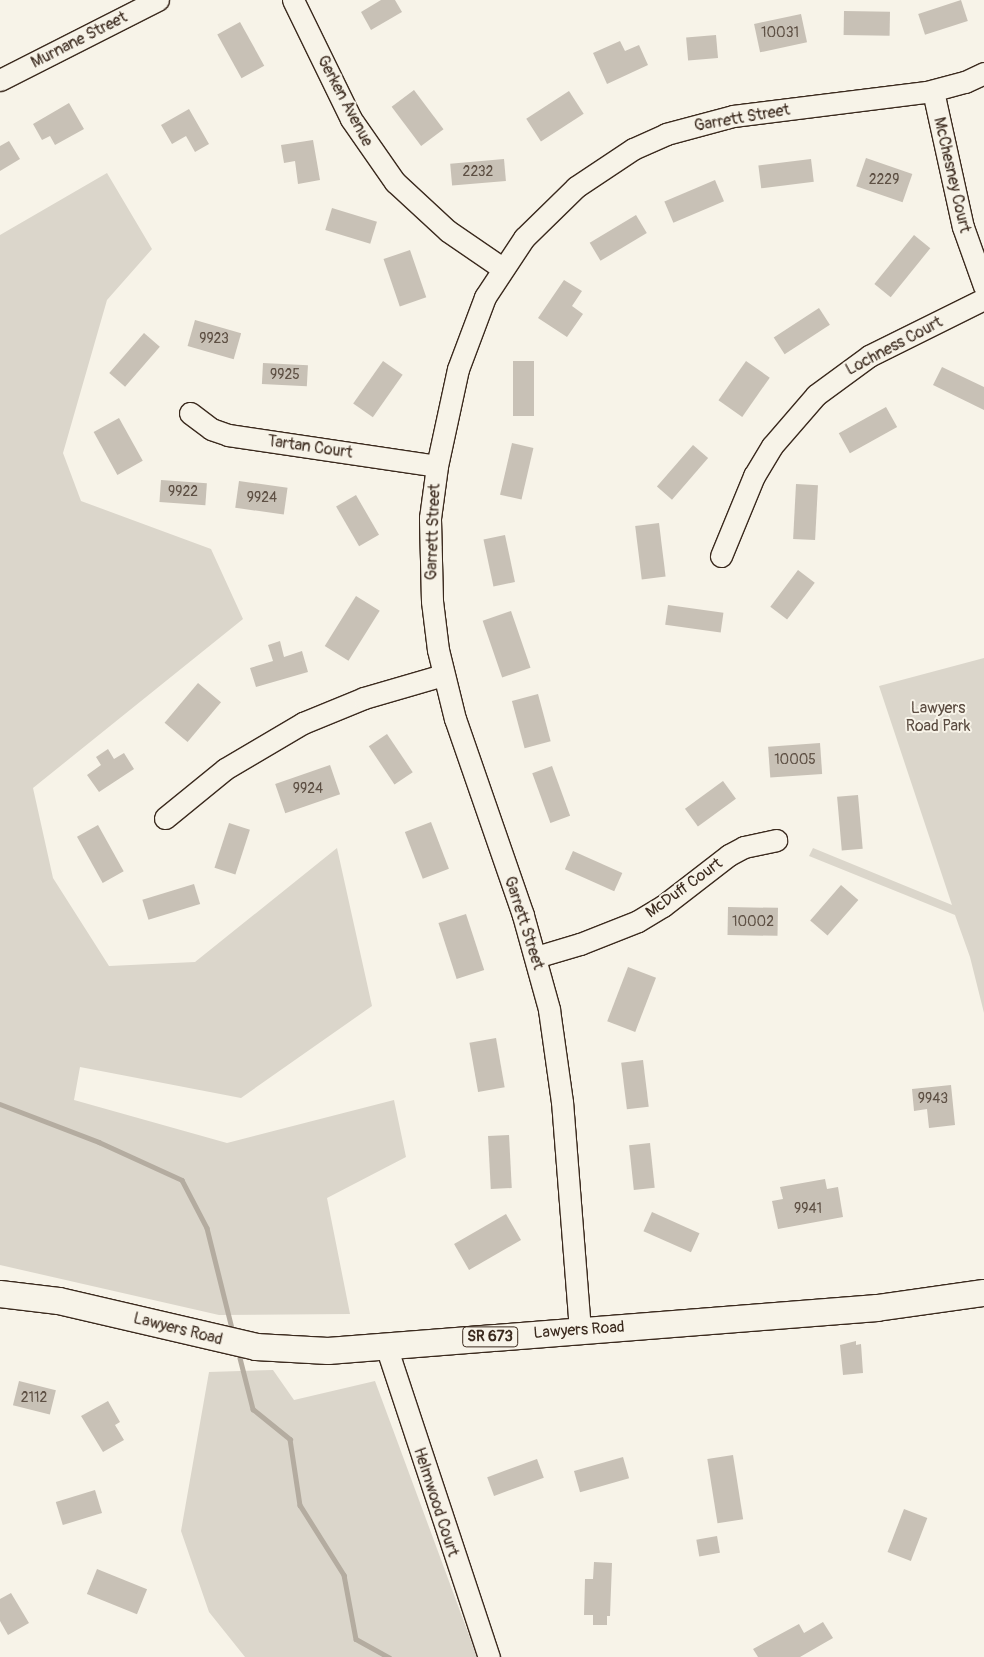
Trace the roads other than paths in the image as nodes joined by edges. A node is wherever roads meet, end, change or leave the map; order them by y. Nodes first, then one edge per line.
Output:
1 (158, 0) edge
2 (294, 0) edge
3 (984, 73) edge
4 (0, 80) edge
5 (934, 91) junction
6 (502, 268) junction
7 (984, 286) edge
8 (984, 299) edge
9 (190, 413) dead end
10 (436, 466) junction
11 (721, 556) dead end
12 (443, 675) junction
13 (165, 818) dead end
14 (776, 840) dead end
15 (536, 957) junction
16 (984, 1293) edge
17 (0, 1294) edge
18 (580, 1330) junction
19 (386, 1346) junction
20 (489, 1657) edge

1 - 4 street, Murnane Street
2 - 6 street, Gerken Avenue
3 - 5 street, Garrett Street
5 - 6 street, Garrett Street
5 - 7 street, McChesney Court
6 - 10 street, Garrett Street
8 - 11 street, Lochness Court
9 - 10 street, Tartan Court
10 - 12 street, Garrett Street
12 - 13 street
12 - 15 street, Garrett Street
14 - 15 street, McDuff Court
15 - 18 street, Garrett Street
16 - 18 main road, Lawyers Road / SR 673
17 - 19 main road, Lawyers Road / SR 673
18 - 19 main road, Lawyers Road / SR 673
19 - 20 street, Helmwood Court

